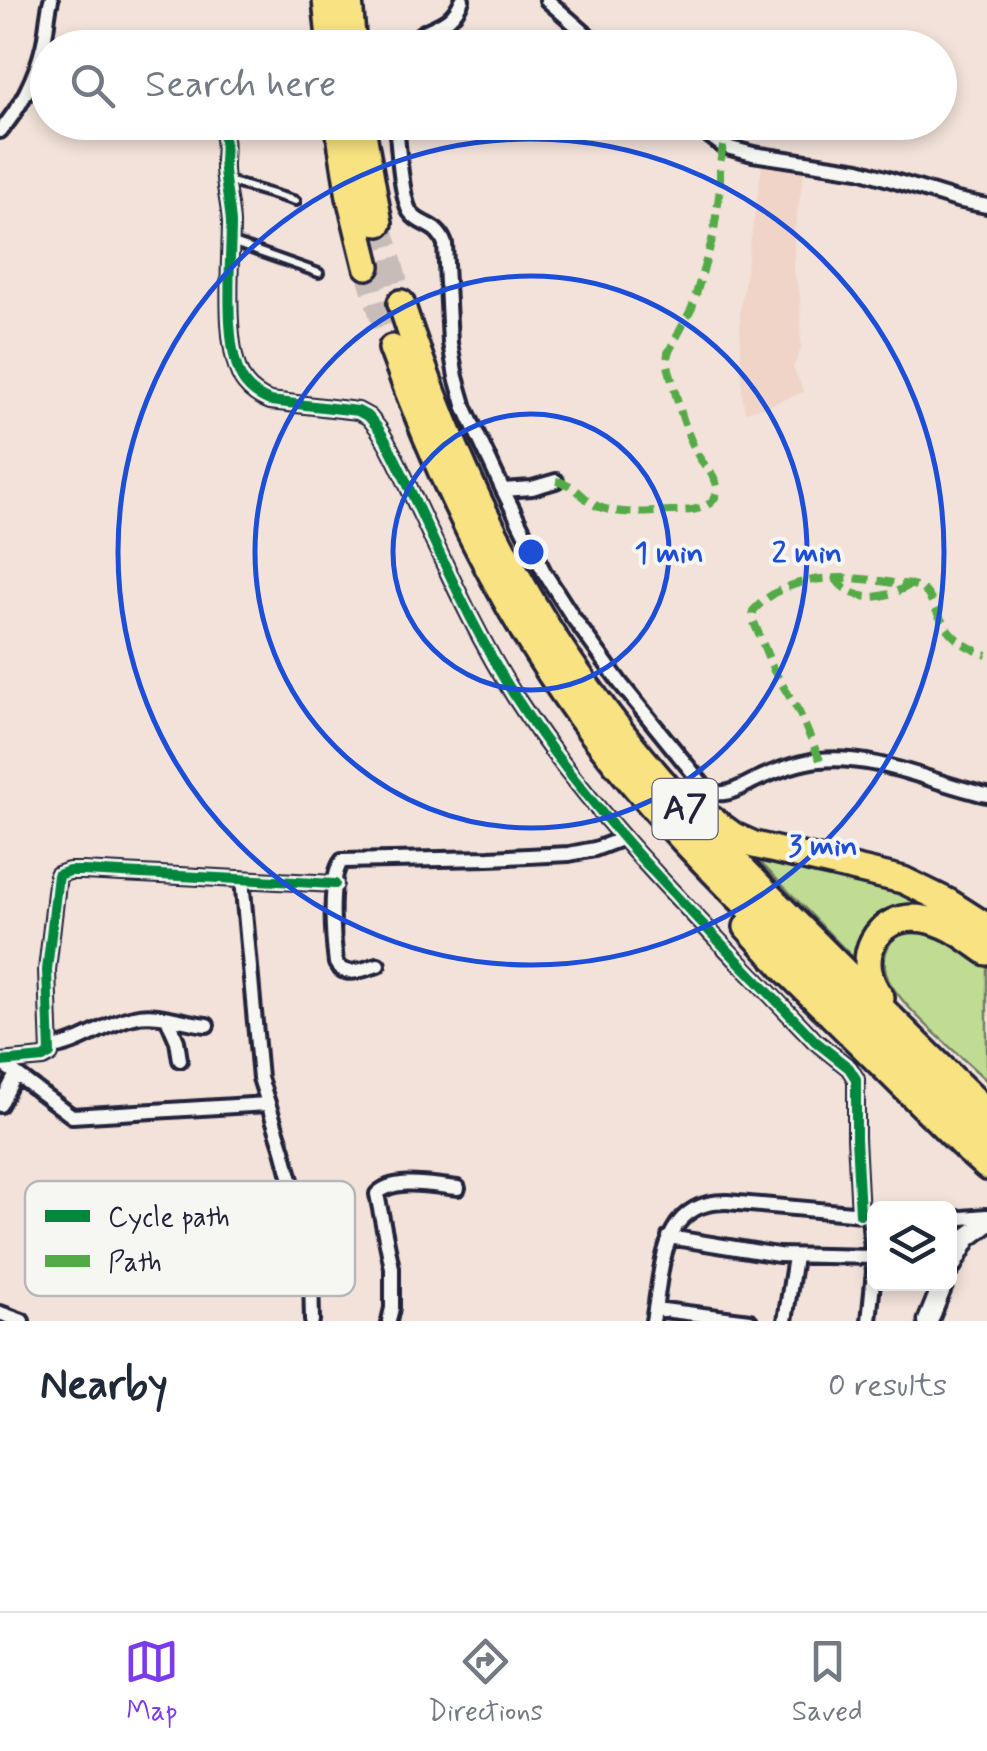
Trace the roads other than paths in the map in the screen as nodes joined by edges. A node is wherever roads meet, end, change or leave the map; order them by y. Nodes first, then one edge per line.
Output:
1 (50, 0) edge
2 (326, 0) edge
3 (349, 0) edge
4 (462, 0) edge
5 (547, 0) edge
6 (47, 30) edge
7 (328, 30) edge
8 (352, 30) edge
9 (429, 30) edge
10 (581, 30) edge
11 (30, 83) edge
12 (0, 131) edge
13 (225, 140) edge
14 (341, 140) edge
15 (364, 140) edge
16 (398, 140) edge
17 (716, 140) edge
18 (226, 181) junction
19 (296, 200) dead end
20 (987, 206) edge
21 (379, 224) tunnel mouth
22 (230, 241) junction
23 (367, 266) tunnel mouth
24 (319, 273) dead end
25 (401, 303) tunnel mouth
26 (392, 348) tunnel mouth
27 (556, 481) dead end
28 (503, 490) junction
29 (600, 724) junction
30 (987, 795) edge
31 (624, 838) junction
32 (242, 879) junction
33 (334, 884) junction
34 (987, 927) edge
35 (987, 952) edge
36 (378, 965) dead end
37 (167, 1018) junction
38 (207, 1026) dead end
39 (50, 1048) junction
40 (180, 1060) dead end
41 (932, 1060) junction
42 (0, 1062) edge
43 (16, 1074) junction
44 (268, 1104) junction
45 (0, 1105) edge
46 (987, 1112) edge
47 (987, 1141) edge
48 (987, 1166) edge
49 (292, 1181) edge
50 (458, 1188) dead end
51 (867, 1209) edge
52 (867, 1215) edge
53 (957, 1221) edge
54 (987, 1221) edge
55 (957, 1231) edge
56 (669, 1237) junction
57 (964, 1241) junction
58 (957, 1254) edge
59 (795, 1257) junction
60 (867, 1257) edge
61 (874, 1291) edge
62 (940, 1291) edge
63 (0, 1314) edge
64 (654, 1315) edge
65 (724, 1320) edge
66 (22, 1321) edge
67 (389, 1321) edge
68 (750, 1321) edge
69 (785, 1321) edge
70 (869, 1321) edge
71 (928, 1321) edge

1 - 6 street
2 - 7 highway
3 - 8 highway
4 - 9 street
5 - 10 street
11 - 12 street
13 - 18 street
14 - 23 highway
15 - 21 highway
16 - 28 street
17 - 20 street
18 - 19 lane
18 - 22 street
22 - 24 lane
22 - 31 street
25 - 29 highway, Α7
26 - 29 highway, Α7
27 - 28 street
28 - 30 street
29 - 34 highway
29 - 41 highway, Α7
29 - 47 highway, Α7
29 - 48 highway
31 - 33 street
31 - 51 street
32 - 33 street
32 - 39 street
32 - 44 street
33 - 36 street
35 - 41 highway
37 - 38 street
37 - 39 street
37 - 40 street
39 - 42 street
41 - 46 highway, Α7
42 - 43 street
43 - 44 street
43 - 45 street
44 - 49 street
50 - 67 street
52 - 56 street
53 - 54 street
54 - 57 street
55 - 57 street
56 - 59 street
56 - 64 street
57 - 58 street
59 - 60 street
59 - 69 street
61 - 70 street
62 - 71 street
63 - 66 street
64 - 65 street
65 - 68 street

